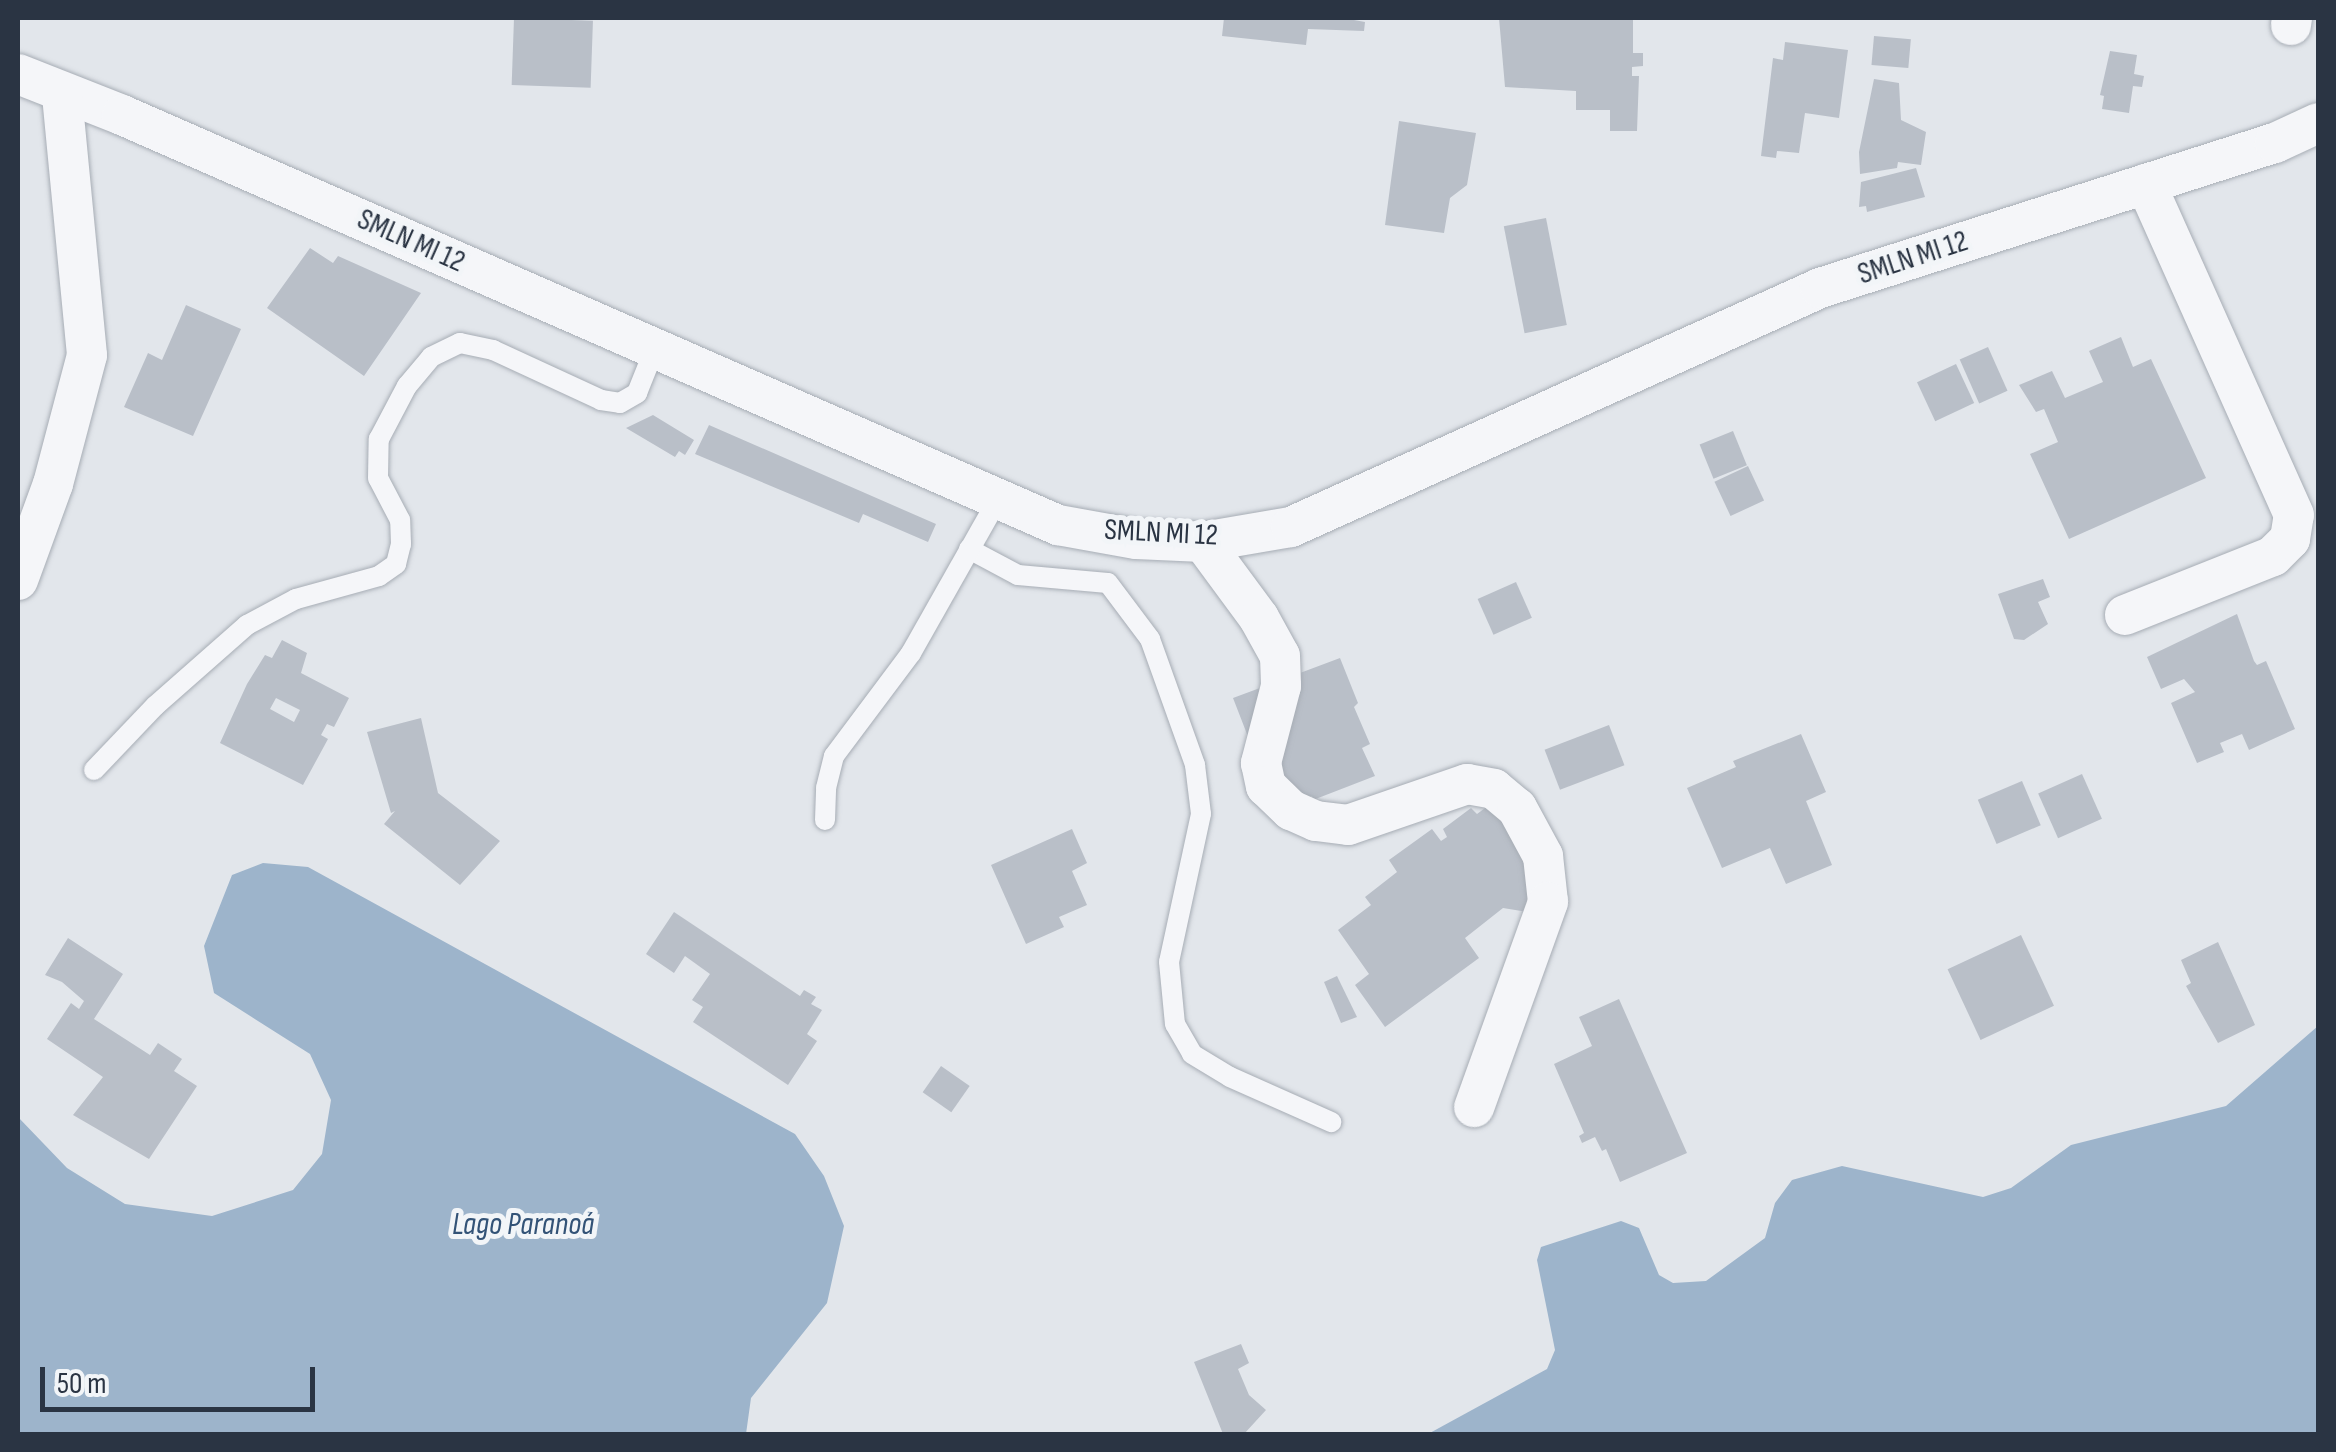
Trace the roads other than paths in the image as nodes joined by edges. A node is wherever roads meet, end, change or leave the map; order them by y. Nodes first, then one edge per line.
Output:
1 (18, 74) edge
2 (62, 94) junction
3 (2318, 122) edge
4 (2146, 184) junction
5 (655, 348) junction
6 (998, 498) junction
7 (1203, 542) junction
8 (969, 549) junction
9 (18, 580) edge
10 (2125, 615) dead end
11 (94, 770) dead end
12 (826, 820) dead end
13 (1474, 1107) dead end
14 (1330, 1122) dead end

1 - 2 street, SMLN MI 12
2 - 5 street, SMLN MI 12
2 - 9 street
3 - 4 street, SMLN MI 12
4 - 7 street, SMLN MI 12
4 - 10 street
5 - 6 street, SMLN MI 12
5 - 11 lane
6 - 7 street, SMLN MI 12
6 - 8 lane
7 - 13 street
8 - 12 lane
8 - 14 lane

